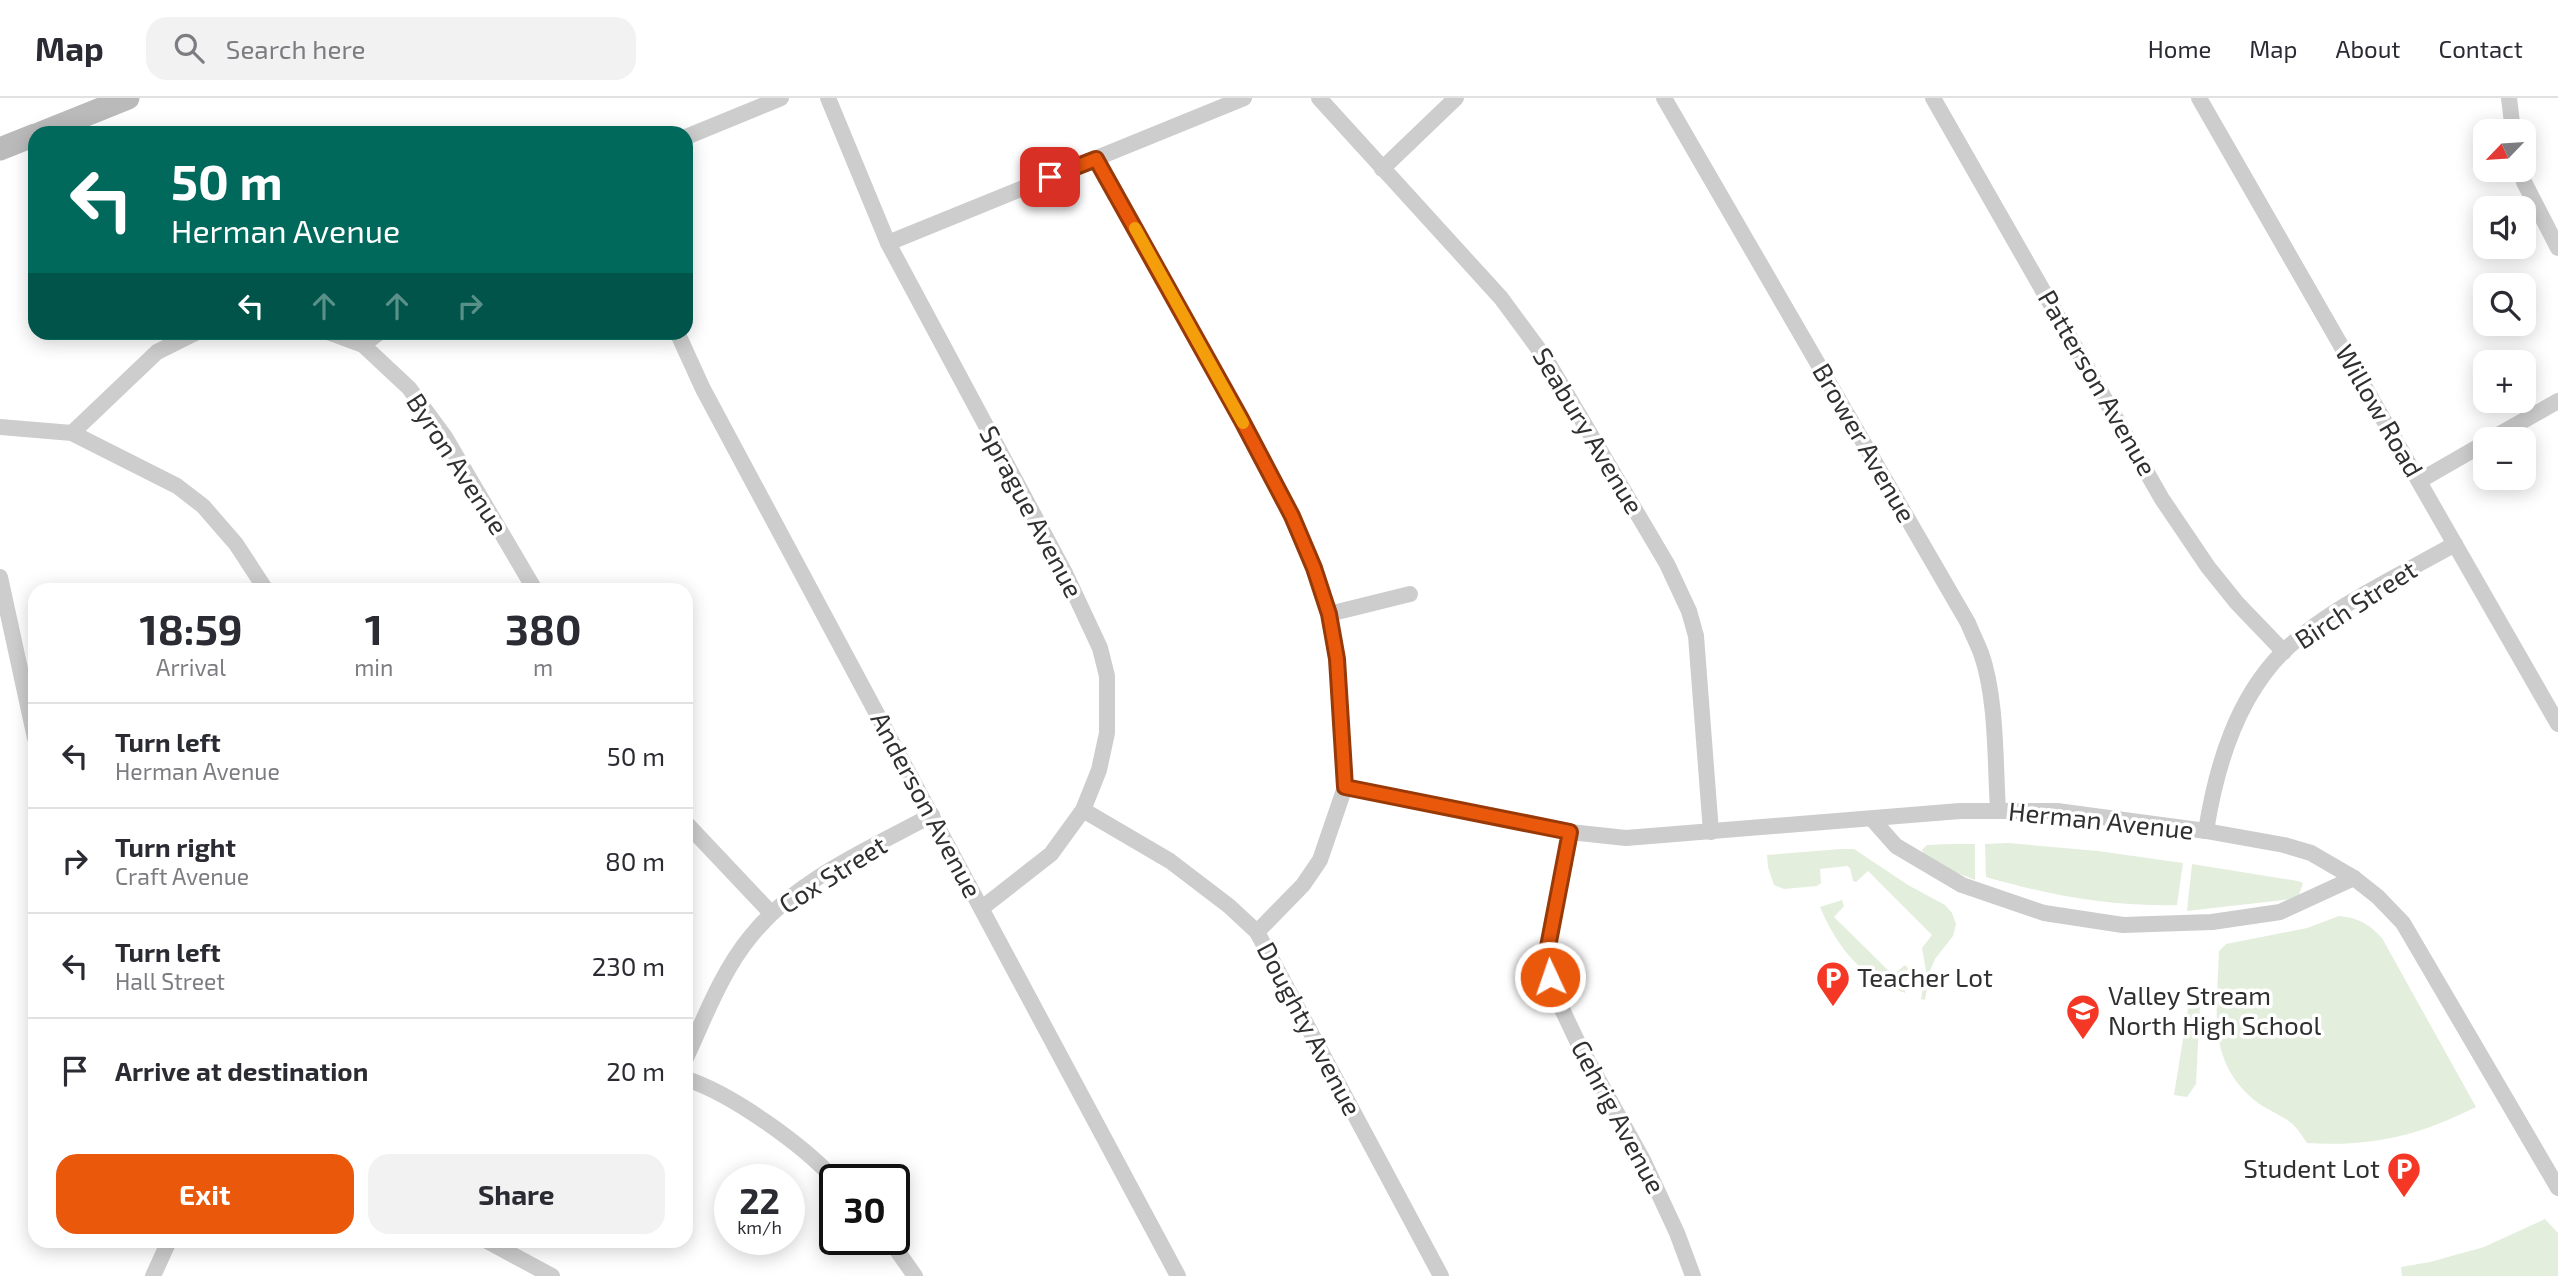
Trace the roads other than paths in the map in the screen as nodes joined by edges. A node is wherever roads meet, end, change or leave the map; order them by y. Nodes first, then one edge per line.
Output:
1 (128, 98) edge
2 (780, 98) edge
3 (828, 98) edge
4 (1244, 98) edge
5 (1319, 98) edge
6 (1456, 98) edge
7 (1664, 98) edge
8 (2199, 98) edge
9 (2509, 98) edge
10 (1936, 99) edge
11 (2512, 119) edge
12 (58, 126) edge
13 (693, 134) edge
14 (28, 138) edge
15 (0, 149) edge
16 (1096, 159) junction
17 (1382, 169) junction
18 (2525, 182) edge
19 (888, 243) junction
20 (2558, 248) edge
21 (181, 340) edge
22 (350, 340) edge
23 (370, 340) edge
24 (681, 340) edge
25 (363, 345) junction
26 (2558, 401) edge
27 (0, 427) edge
28 (2512, 427) edge
29 (72, 433) junction
30 (2473, 450) edge
31 (2419, 481) junction
32 (2455, 544) junction
33 (0, 577) edge
34 (261, 583) edge
35 (531, 583) edge
36 (1410, 594) dead end
37 (1329, 614) junction
38 (2284, 652) junction
39 (28, 706) edge
40 (2558, 723) edge
41 (1345, 787) junction
42 (1083, 810) junction
43 (1998, 810) junction
44 (932, 815) junction
45 (1872, 818) junction
46 (693, 830) edge
47 (2206, 831) junction
48 (1570, 832) junction
49 (1711, 832) junction
50 (2354, 878) junction
51 (982, 908) junction
52 (771, 913) junction
53 (1257, 932) junction
54 (693, 1044) edge
55 (693, 1081) edge
56 (819, 1166) edge
57 (2558, 1188) edge
58 (166, 1248) edge
59 (500, 1248) edge
60 (900, 1255) edge
61 (153, 1276) edge
62 (552, 1276) edge
63 (915, 1276) edge
64 (1178, 1276) edge
65 (1441, 1276) edge
66 (1693, 1276) edge

1 - 12 street
2 - 13 street
3 - 19 street, Sprague Avenue
4 - 16 street
5 - 17 street, Seabury Avenue
6 - 17 street
7 - 43 street, Brower Avenue
8 - 31 street, Willow Road
9 - 11 street
10 - 38 street, Patterson Avenue
14 - 15 street
16 - 19 street
16 - 37 street
17 - 49 street, Seabury Avenue
18 - 20 street
19 - 42 street, Sprague Avenue
21 - 29 street
22 - 25 street, Byron Avenue
23 - 25 street
24 - 44 street, Anderson Avenue
25 - 35 street, Byron Avenue
26 - 28 street
27 - 29 street
29 - 34 street
30 - 31 street
31 - 32 street, Willow Road
32 - 38 street, Birch Street
32 - 40 street, Willow Road
33 - 39 street
36 - 37 street
37 - 41 street
38 - 47 street, Birch Street
41 - 48 street, Herman Avenue
41 - 53 street
42 - 51 street, Sprague Avenue
42 - 53 street, Doughty Avenue
43 - 45 street, Herman Avenue
43 - 47 street, Herman Avenue
44 - 51 street, Anderson Avenue
44 - 52 street, Cox Street
45 - 49 street, Herman Avenue
45 - 50 street
46 - 52 street
47 - 50 street, Herman Avenue
48 - 49 street, Herman Avenue
48 - 66 street, Gehrig Avenue
50 - 57 street, Herman Avenue
51 - 64 street, Anderson Avenue
52 - 54 street, Cox Street
53 - 65 street, Doughty Avenue
55 - 56 street
58 - 61 street
59 - 62 street
60 - 63 street

